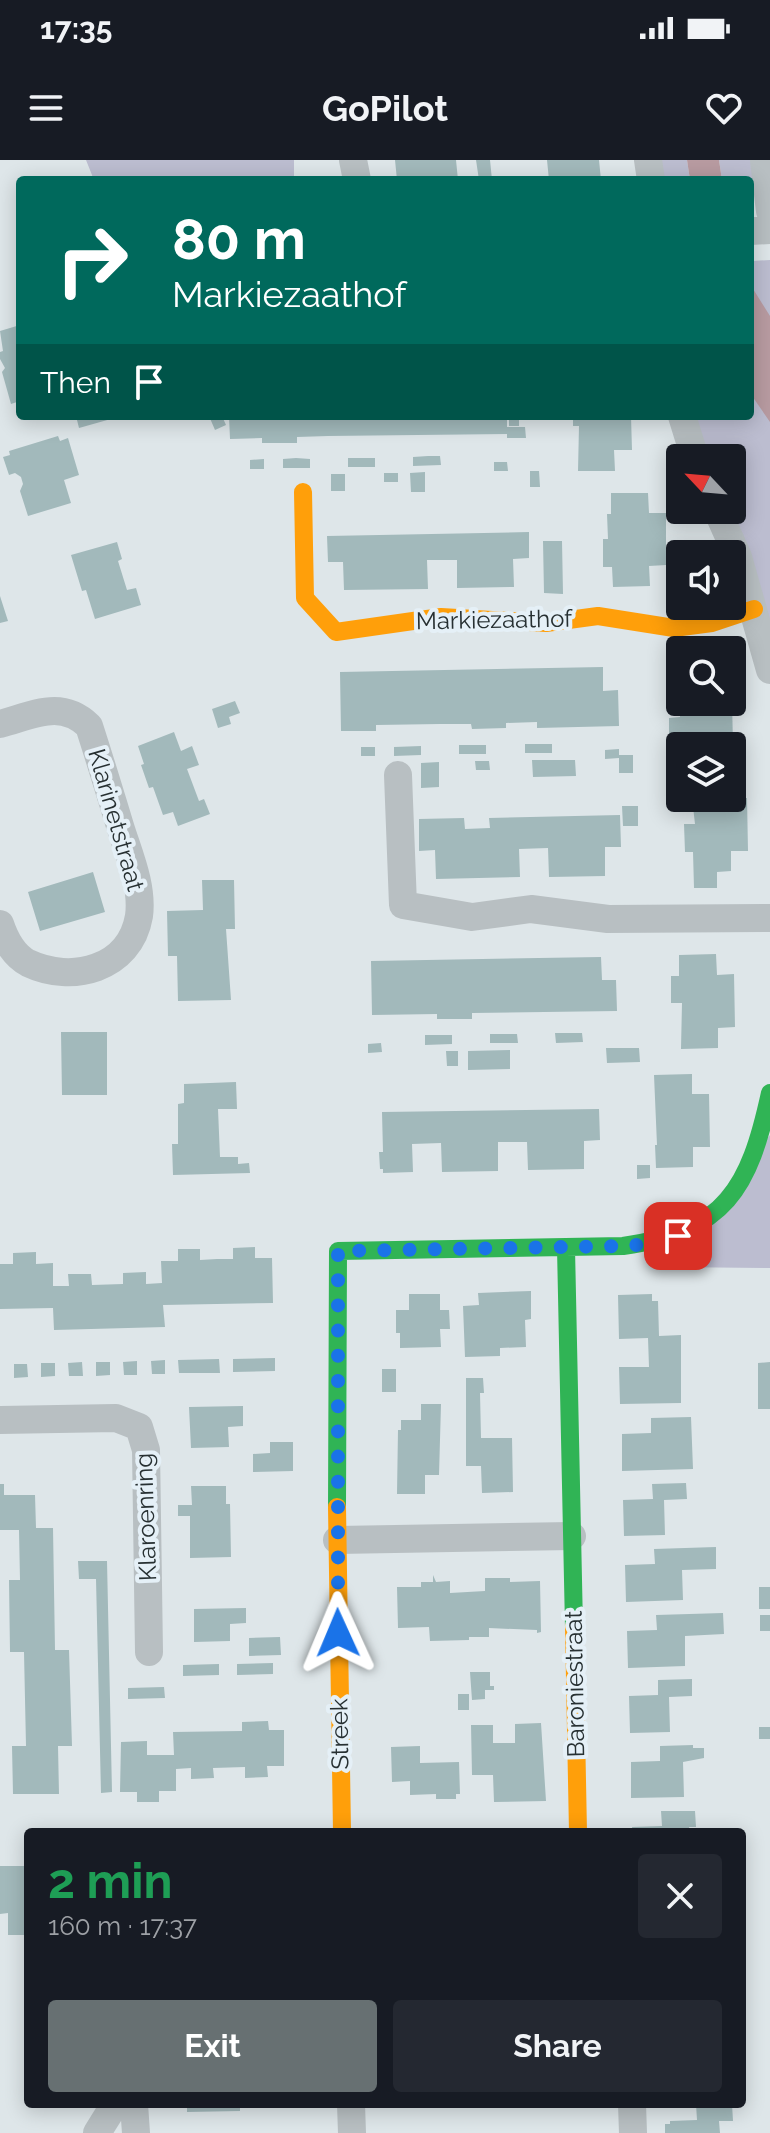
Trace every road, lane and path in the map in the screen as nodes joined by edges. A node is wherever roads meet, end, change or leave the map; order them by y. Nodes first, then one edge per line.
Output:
1 (764, 160) edge
2 (770, 211) edge
3 (683, 420) edge
4 (691, 444) edge
5 (303, 492) dead end
6 (723, 524) edge
7 (754, 609) junction
8 (770, 670) edge
9 (0, 724) edge
10 (398, 775) dead end
11 (770, 918) edge
12 (0, 924) edge
13 (770, 1093) edge
14 (566, 1248) junction
15 (0, 1420) edge
16 (572, 1536) junction
17 (337, 1540) junction
18 (149, 1652) dead end
19 (342, 1828) edge
20 (578, 1828) edge
21 (113, 2108) edge
22 (134, 2108) edge
23 (351, 2108) edge
24 (632, 2108) edge
25 (97, 2133) edge
26 (136, 2133) edge
27 (352, 2133) edge
28 (633, 2133) edge

1 - 2 street
3 - 4 street
5 - 7 street, Markiezaathof
6 - 7 street
7 - 8 street
9 - 12 street, Klarinetstraat
10 - 11 street
13 - 14 street
14 - 16 street, Baroniestraat
14 - 17 street, Streek
15 - 18 street, Klaroenring
16 - 17 street
16 - 20 street, Baroniestraat
17 - 19 street, Streek
21 - 25 street
22 - 26 street
23 - 27 street
24 - 28 street

